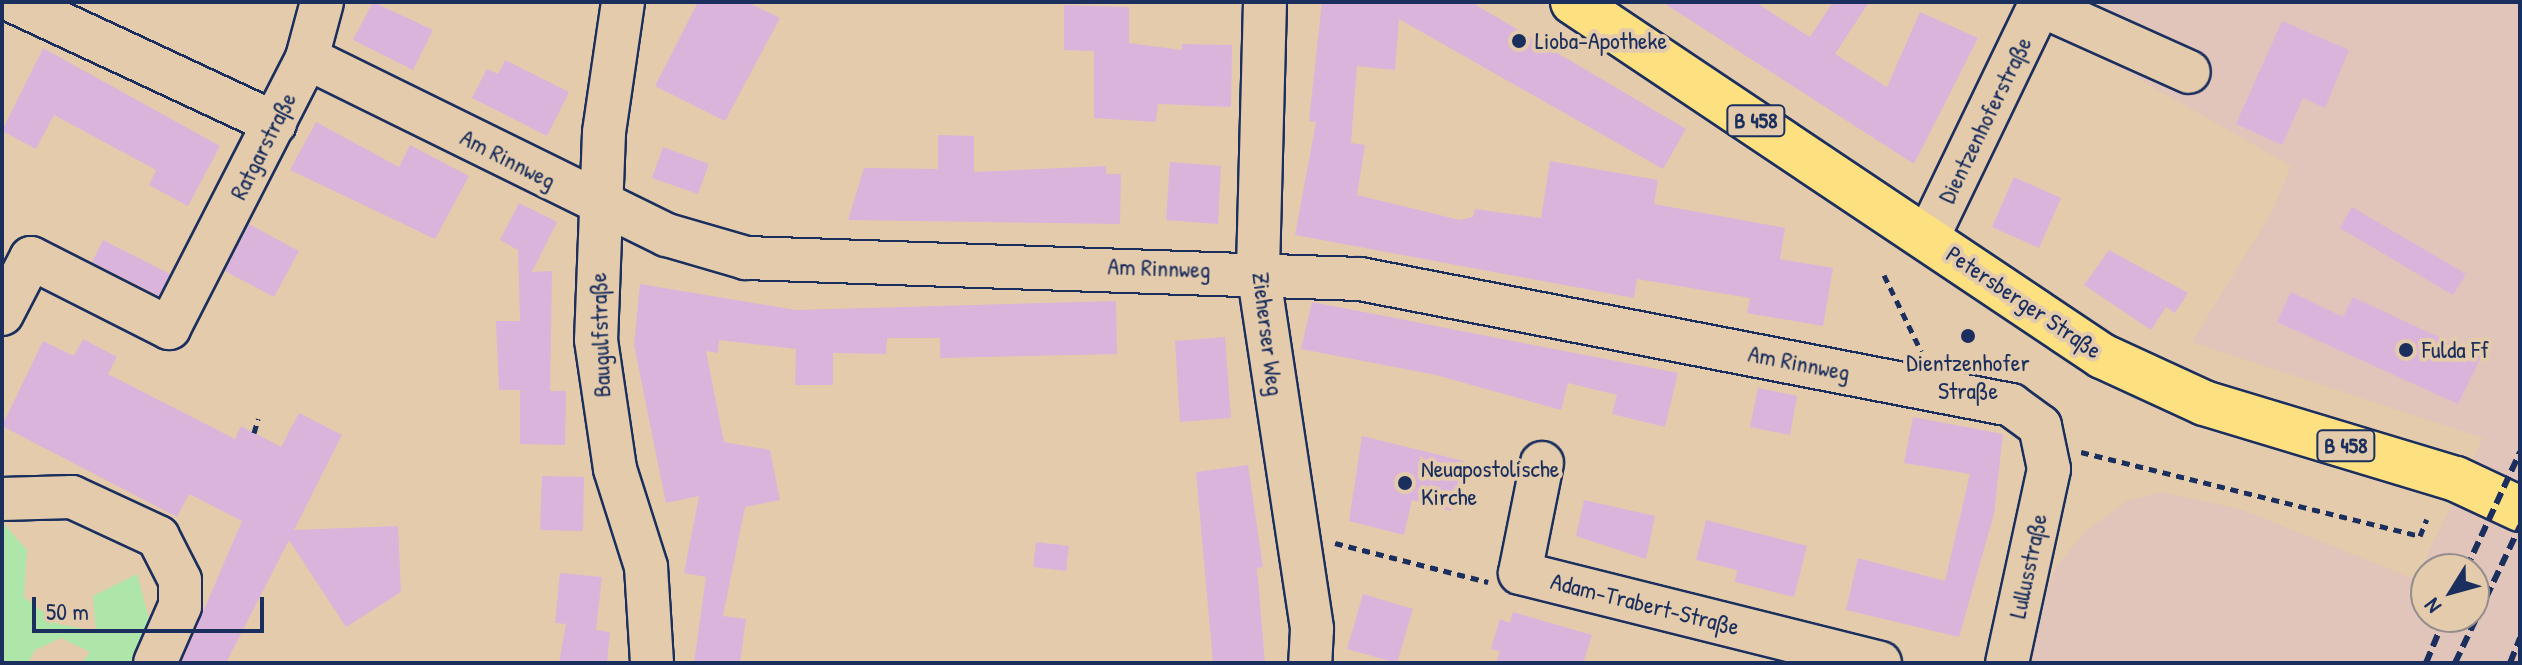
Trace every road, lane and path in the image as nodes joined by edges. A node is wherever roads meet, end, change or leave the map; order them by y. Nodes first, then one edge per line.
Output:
1 (15, 2) edge
2 (322, 2) edge
3 (623, 2) edge
4 (1265, 2) edge
5 (2041, 3) edge
6 (1580, 4) edge
7 (307, 58) junction
8 (2189, 72) dead end
9 (275, 123) junction
10 (601, 204) junction
11 (1928, 237) junction
12 (1258, 271) junction
13 (1884, 275) dead end
14 (2, 314) edge
15 (1924, 364) dead end
16 (258, 419) dead end
17 (254, 433) dead end
18 (2060, 460) junction
19 (1542, 463) dead end
20 (2, 499) edge
21 (2520, 509) edge
22 (2427, 519) dead end
23 (1330, 542) dead end
24 (1502, 586) dead end
25 (155, 663) edge
26 (652, 663) edge
27 (1310, 663) edge
28 (1880, 663) edge
29 (2007, 663) edge

1 - 9 street
2 - 7 street, Ratgarstraße
3 - 10 street, Baugulfstraße
4 - 12 street, Zieherser Weg
5 - 8 street
5 - 11 street, Dientzenhoferstraße
6 - 11 main road, Petersberger Straße / B 458
7 - 9 street, Ratgarstraße
7 - 10 street, Am Rinnweg
9 - 14 street, Ratgarstraße
10 - 12 street, Am Rinnweg
10 - 26 street, Baugulfstraße
11 - 21 main road, Petersberger Straße / B 458
12 - 18 street, Am Rinnweg
12 - 27 street, Zieherser Weg
13 - 15 path
16 - 17 path
18 - 22 path
18 - 29 street, Lullusstraße
19 - 28 street, Adam-Trabert-Straße
20 - 25 street
23 - 24 path

